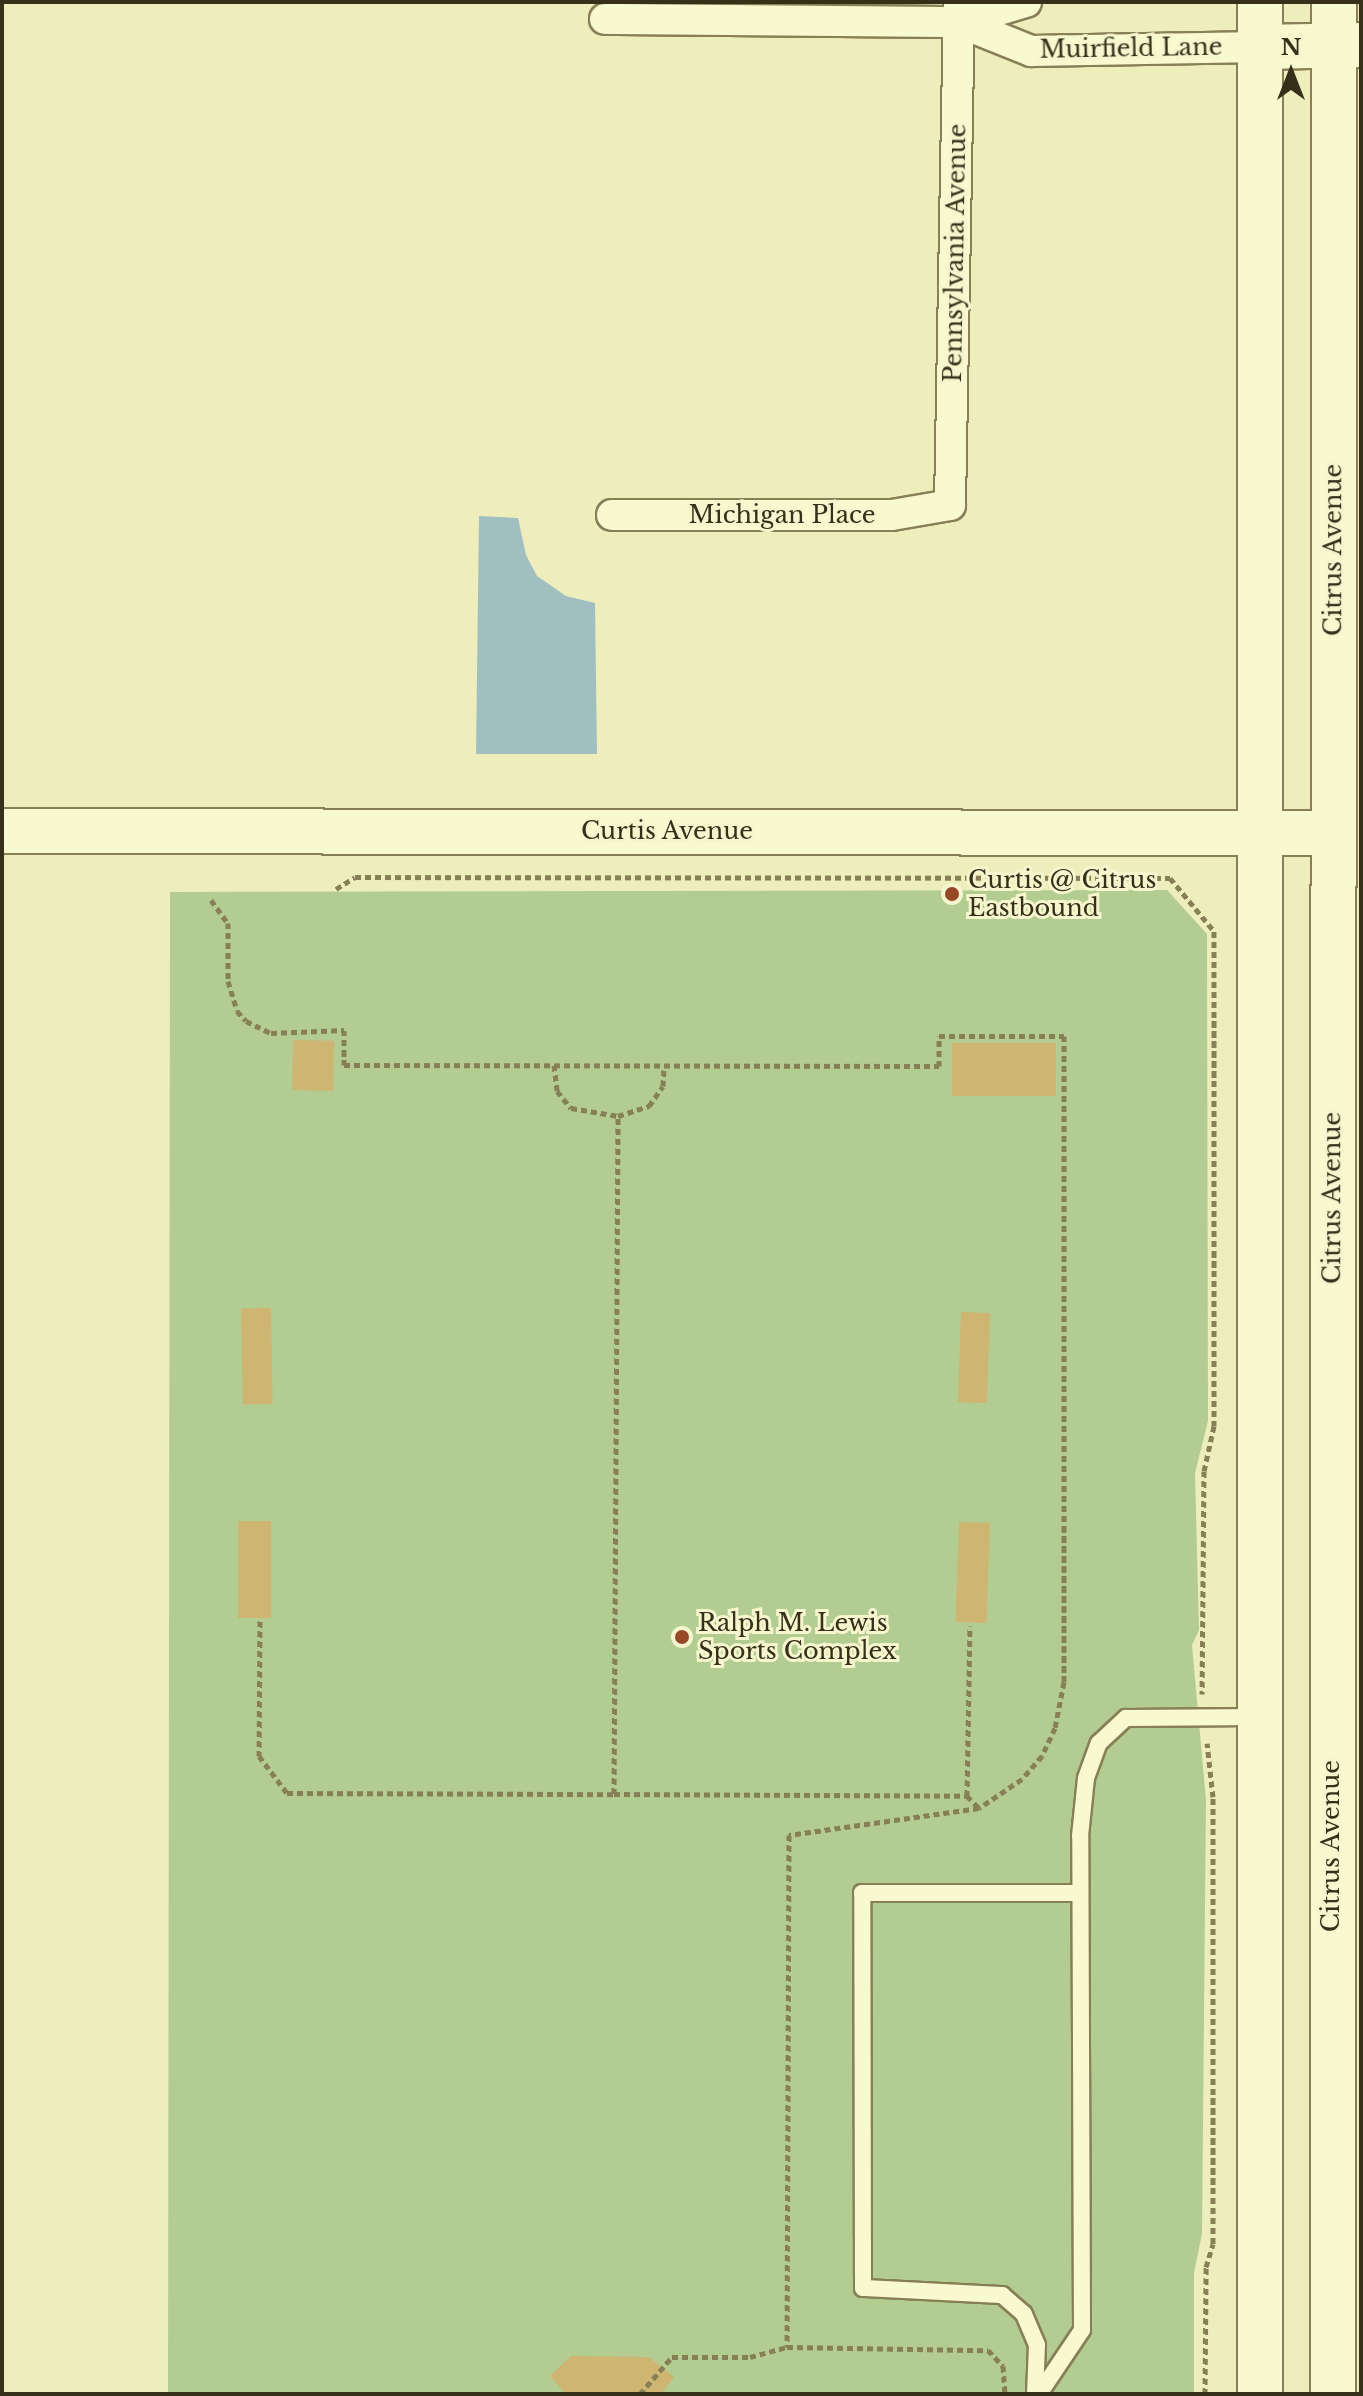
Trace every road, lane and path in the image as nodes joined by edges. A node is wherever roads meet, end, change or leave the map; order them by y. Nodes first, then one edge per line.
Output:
1 (1026, 2) edge
2 (1260, 2) edge
3 (1334, 2) edge
4 (959, 12) edge
5 (605, 19) dead end
6 (1347, 45) edge
7 (1260, 47) junction
8 (950, 505) joint
9 (612, 515) dead end
10 (2, 831) edge
11 (1264, 832) junction
12 (1332, 833) junction
13 (336, 889) dead end
14 (211, 900) dead end
15 (554, 1065) junction
16 (664, 1066) junction
17 (618, 1116) junction
18 (260, 1621) dead end
19 (970, 1626) dead end
20 (1261, 1717) junction
21 (1204, 1718) junction
22 (614, 1794) junction
23 (967, 1796) junction
24 (979, 1808) junction
25 (1080, 1893) junction
26 (787, 2347) junction
27 (640, 2394) edge
28 (1005, 2394) edge
29 (1037, 2394) edge
30 (1205, 2394) edge
31 (1260, 2394) edge
32 (1333, 2394) edge

1 - 4 street, Muirfield Lane
2 - 7 main road
3 - 6 main road, Citrus Avenue
4 - 5 street, Muirfield Lane
4 - 7 street, Muirfield Lane
4 - 8 street, Pennsylvania Avenue
6 - 7 main road
6 - 12 main road, Citrus Avenue
7 - 11 main road
8 - 9 street, Michigan Place
10 - 11 main road, Curtis Avenue
11 - 12 main road, Curtis Avenue
11 - 20 main road
12 - 32 main road, Citrus Avenue
13 - 21 path
14 - 15 path
15 - 16 path
15 - 17 path
16 - 17 path
16 - 24 path
17 - 22 path
18 - 22 path
19 - 23 path
20 - 21 lane
20 - 31 main road
21 - 25 lane
21 - 30 path
22 - 23 path
23 - 24 path
24 - 26 path
25 - 29 lane
25 - 29 lane
26 - 27 path
26 - 28 path

